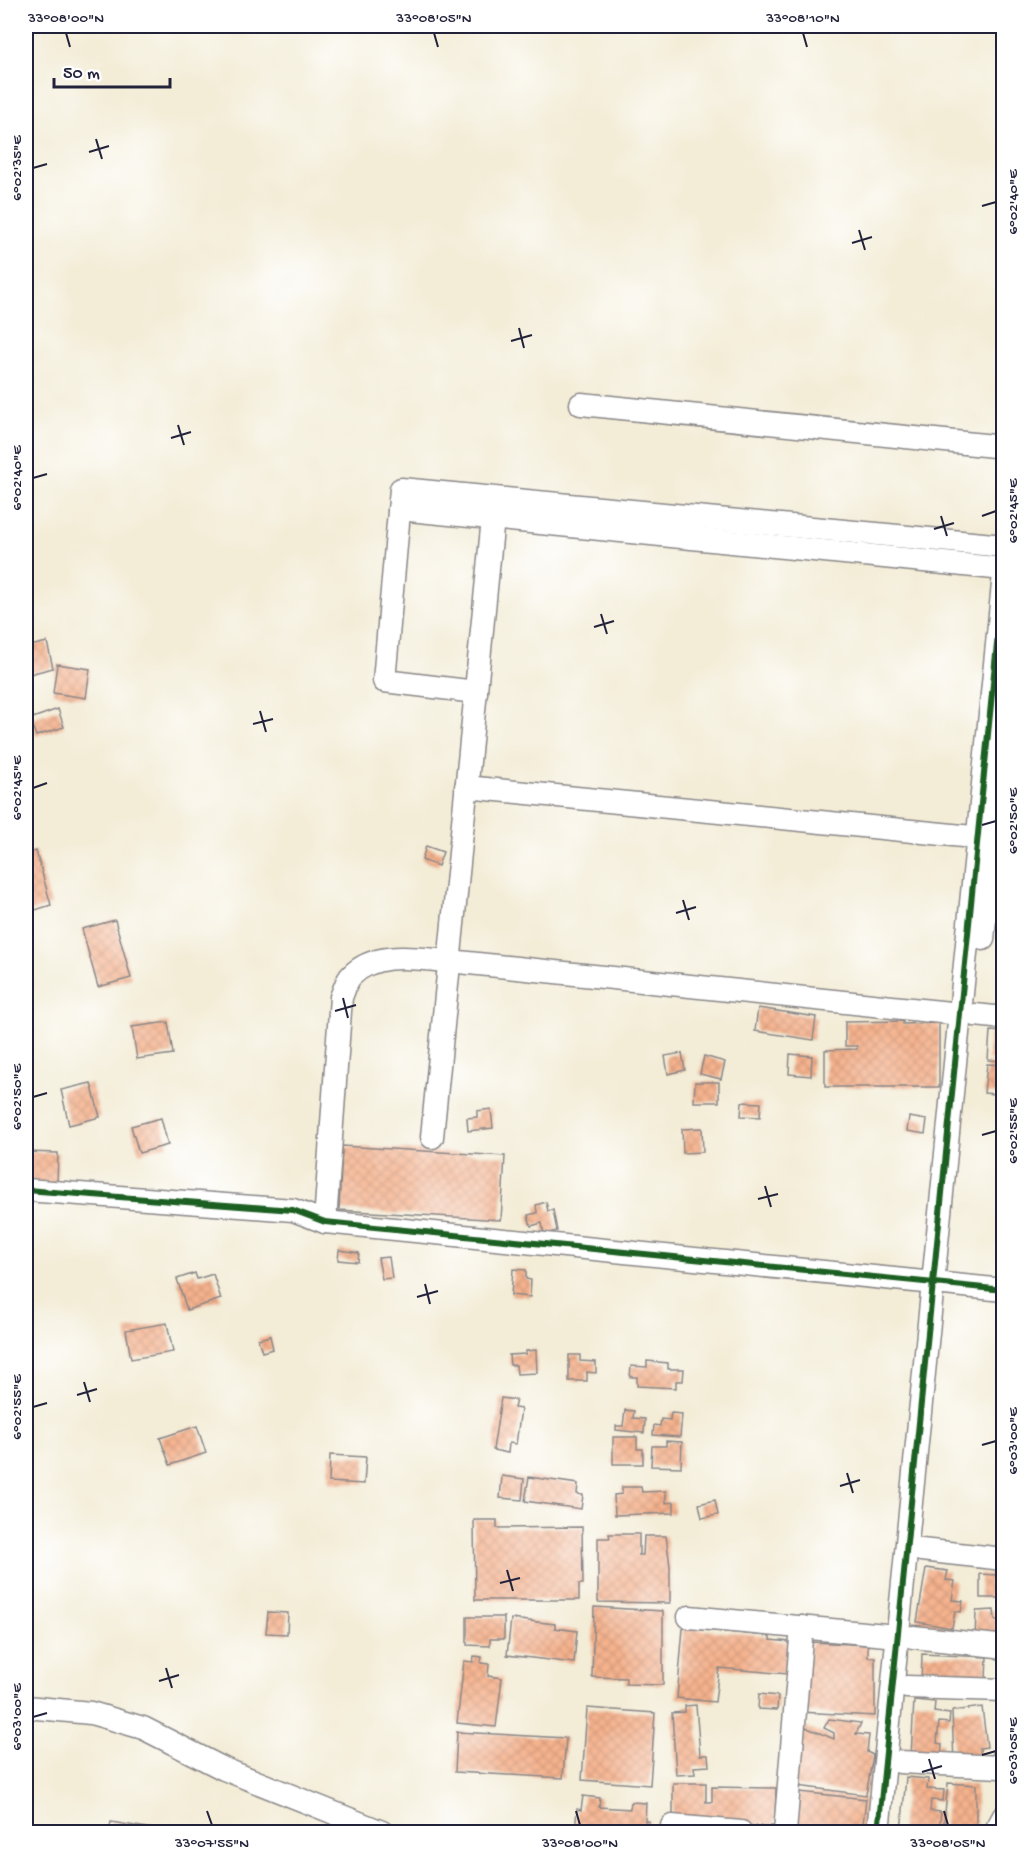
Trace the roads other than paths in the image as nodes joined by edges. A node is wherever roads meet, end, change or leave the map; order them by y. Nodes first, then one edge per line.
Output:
1 (581, 404) dead end
2 (1004, 447) edge
3 (400, 499) junction
4 (493, 518) junction
5 (1004, 546) edge
6 (1004, 569) edge
7 (1004, 574) edge
8 (476, 692) junction
9 (1004, 739) edge
10 (466, 787) junction
11 (991, 839) edge
12 (449, 961) junction
13 (968, 1014) junction
14 (1004, 1018) edge
15 (432, 1137) dead end
16 (26, 1190) edge
17 (325, 1222) junction
18 (941, 1282) junction
19 (1004, 1290) edge
20 (921, 1550) junction
21 (1004, 1559) edge
22 (689, 1617) dead end
23 (802, 1627) junction
24 (905, 1637) junction
25 (1004, 1648) edge
26 (907, 1687) junction
27 (1004, 1690) edge
28 (26, 1707) edge
29 (1004, 1756) edge
30 (900, 1762) junction
31 (1004, 1816) edge
32 (672, 1826) dead end
33 (382, 1833) edge
34 (741, 1833) edge
35 (785, 1833) edge
36 (878, 1833) edge
37 (892, 1833) edge
38 (995, 1833) edge

1 - 2 street
3 - 4 street
3 - 5 street
3 - 8 street
4 - 6 street
4 - 8 street
7 - 11 street
8 - 10 street
9 - 11 street
10 - 11 street
10 - 12 street
11 - 13 street
12 - 13 street
12 - 15 street
12 - 17 street
13 - 14 street
13 - 18 street
16 - 17 street
17 - 18 street
18 - 19 street
18 - 20 street
18 - 24 street
20 - 21 street
20 - 24 street
22 - 23 street
23 - 24 street
23 - 35 street
24 - 25 street
24 - 26 street
24 - 36 street
26 - 27 street
26 - 30 street
28 - 33 street
29 - 30 street
30 - 37 street
31 - 38 street
32 - 34 street

